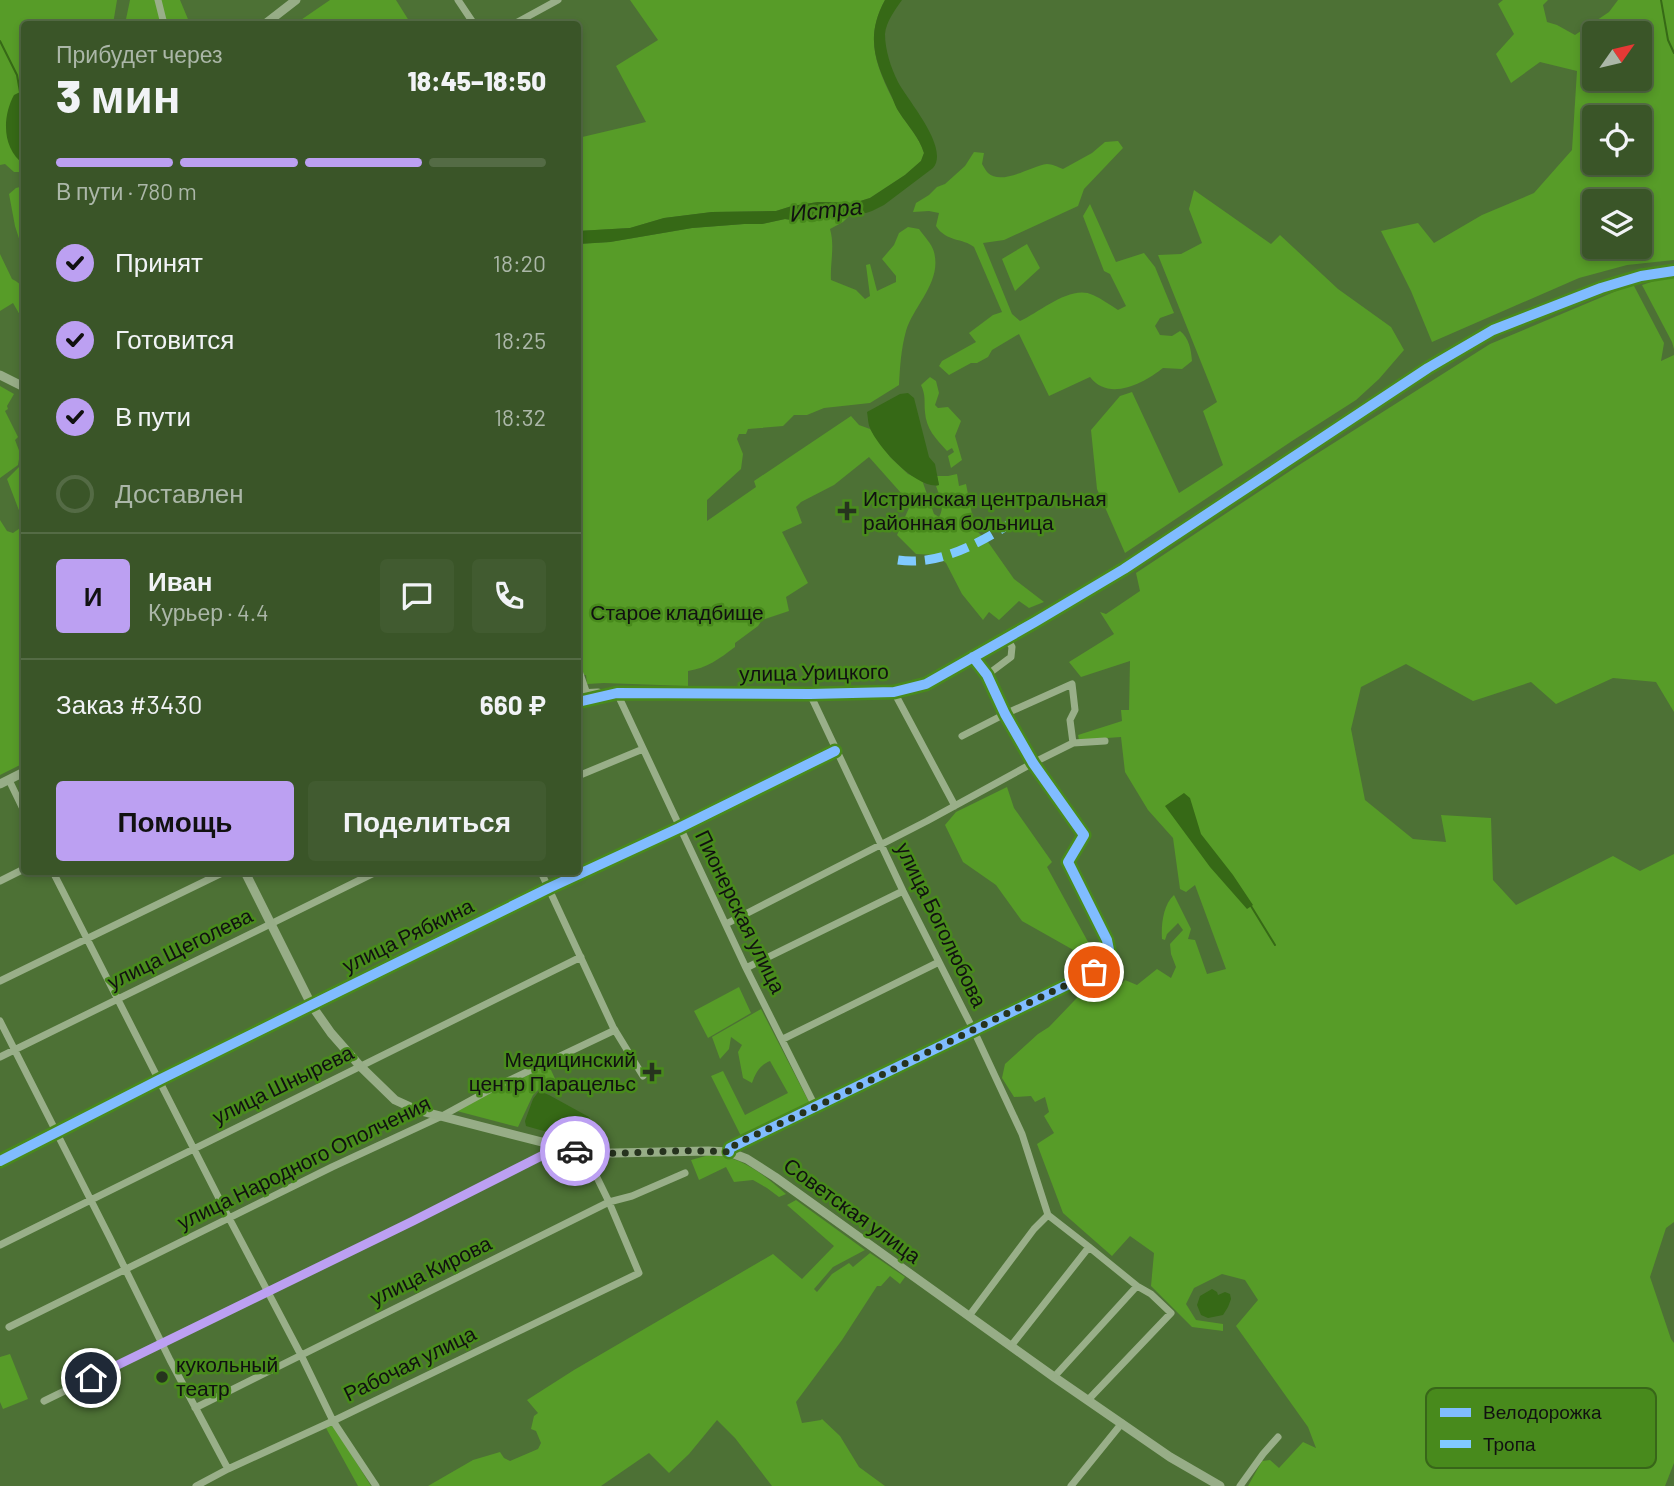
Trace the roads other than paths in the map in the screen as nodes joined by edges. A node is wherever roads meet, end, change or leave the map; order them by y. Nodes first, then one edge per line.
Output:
1 (158, 0) edge
2 (296, 0) edge
3 (458, 0) edge
4 (558, 0) edge
5 (163, 21) edge
6 (269, 21) edge
7 (472, 21) edge
8 (520, 21) edge
9 (1674, 271) edge
10 (0, 375) edge
11 (21, 386) edge
12 (1007, 638) junction
13 (973, 657) junction
14 (987, 675) junction
15 (581, 677) edge
16 (894, 692) junction
17 (617, 693) junction
18 (581, 694) edge
19 (810, 694) junction
20 (587, 695) junction
21 (581, 700) edge
22 (1005, 714) junction
23 (962, 736) dead end
24 (1105, 741) dead end
25 (1073, 743) junction
26 (643, 749) junction
27 (835, 751) junction
28 (1033, 763) junction
29 (21, 774) edge
30 (581, 775) edge
31 (4, 782) edge
32 (955, 806) junction
33 (21, 807) edge
34 (679, 828) junction
35 (881, 845) junction
36 (21, 870) edge
37 (581, 873) edge
38 (54, 875) edge
39 (218, 875) edge
40 (246, 875) edge
41 (370, 875) edge
42 (542, 875) edge
43 (577, 875) edge
44 (0, 881) edge
45 (549, 888) junction
46 (903, 891) junction
47 (270, 924) junction
48 (726, 924) junction
49 (86, 939) junction
50 (581, 957) junction
51 (939, 962) junction
52 (746, 968) junction
53 (0, 981) edge
54 (118, 999) junction
55 (312, 1006) junction
56 (0, 1021) edge
57 (615, 1030) junction
58 (974, 1031) junction
59 (783, 1039) junction
60 (14, 1051) junction
61 (0, 1057) edge
62 (360, 1066) junction
63 (643, 1076) dead end
64 (159, 1080) junction
65 (816, 1108) junction
66 (442, 1116) junction
67 (57, 1131) junction
68 (559, 1147) junction
69 (194, 1149) junction
70 (729, 1152) junction
71 (585, 1153) junction
72 (0, 1160) edge
73 (685, 1173) dead end
74 (91, 1199) junction
75 (609, 1202) junction
76 (1048, 1214) junction
77 (229, 1218) junction
78 (0, 1245) edge
79 (1089, 1247) junction
80 (126, 1269) junction
81 (1137, 1286) junction
82 (268, 1292) junction
83 (969, 1316) junction
84 (9, 1327) dead end
85 (162, 1344) junction
86 (1011, 1346) junction
87 (301, 1355) junction
88 (1054, 1377) junction
89 (1088, 1400) junction
90 (44, 1401) dead end
91 (195, 1408) junction
92 (333, 1421) junction
93 (1122, 1423) junction
94 (1278, 1437) dead end
95 (228, 1469) junction
96 (196, 1486) edge
97 (376, 1486) edge
98 (1071, 1486) edge
99 (1220, 1486) edge
100 (1240, 1486) edge

1 - 5 street
2 - 6 main road
3 - 7 street
4 - 8 street
9 - 12 street, улица Урицкого
10 - 11 main road
12 - 13 street, улица Урицкого
12 - 14 street
13 - 14 street
13 - 16 street, улица Урицкого
14 - 22 street
15 - 20 street
16 - 19 street, улица Урицкого
16 - 32 street
17 - 19 street, улица Урицкого
17 - 20 street, улица Урицкого
17 - 26 street, Пионерская улица
18 - 20 street, улица Урицкого
19 - 27 street, улица Боголюбова
20 - 21 street
22 - 23 street
22 - 25 street
22 - 28 street
24 - 25 street
25 - 28 street
26 - 30 street
26 - 34 street, Пионерская улица
27 - 34 street, улица Рябкина
27 - 35 street, улица Боголюбова
28 - 32 street
28 - 58 street
29 - 31 main road
31 - 33 street
32 - 35 street
34 - 37 street, улица Рябкина
34 - 48 street, Пионерская улица
35 - 46 street, улица Боголюбова
35 - 48 street
36 - 44 street
38 - 49 street
39 - 49 street
40 - 47 main road, Советская улица
41 - 47 street, улица Щеголева
42 - 45 street
43 - 45 street, улица Рябкина
45 - 50 street
45 - 55 street, улица Рябкина
46 - 51 street, улица Боголюбова
46 - 52 street
47 - 54 street, улица Щеголева
47 - 55 main road, Советская улица
48 - 52 street, Пионерская улица
49 - 53 street
49 - 54 street
50 - 57 street
50 - 62 street, улица Шнырева
51 - 58 street, улица Боголюбова
51 - 59 street
52 - 59 street, Пионерская улица
54 - 60 street, улица Щеголева
54 - 64 street
55 - 62 main road, Советская улица
55 - 64 street, улица Рябкина
56 - 60 street
57 - 63 street
57 - 66 street, улица Народного Ополчения
58 - 65 street
58 - 76 street, улица Боголюбова
59 - 65 street, Пионерская улица
60 - 61 street, улица Щеголева
60 - 67 street
62 - 66 main road, Советская улица
62 - 69 street, улица Шнырева
64 - 67 street, улица Рябкина
64 - 69 street
65 - 70 street
66 - 68 main road, Советская улица
66 - 77 street, улица Народного Ополчения
67 - 72 street, улица Рябкина
67 - 74 street
68 - 71 main road, Советская улица
68 - 82 street
69 - 74 street, улица Шнырева
69 - 77 street
70 - 71 main road, Советская улица
70 - 83 main road, Советская улица
71 - 75 street
73 - 75 street, улица Кирова
74 - 78 street, улица Шнырева
74 - 80 street
75 - 87 street, улица Кирова
75 - 92 street, Рабочая улица
76 - 79 street
76 - 83 street
77 - 80 street, улица Народного Ополчения
77 - 82 street
79 - 81 street
79 - 86 street
80 - 84 street, улица Народного Ополчения
80 - 85 street
81 - 88 street
81 - 89 street
82 - 85 street
82 - 87 street
83 - 86 main road, Советская улица
85 - 90 street
85 - 91 street
86 - 88 main road, Советская улица
87 - 91 street, улица Кирова
87 - 92 street
88 - 89 main road, Советская улица
89 - 93 main road, Советская улица
91 - 95 street
92 - 95 street, Рабочая улица
92 - 97 street
93 - 98 street
93 - 99 main road, Советская улица
94 - 100 street
95 - 96 street, Рабочая улица

